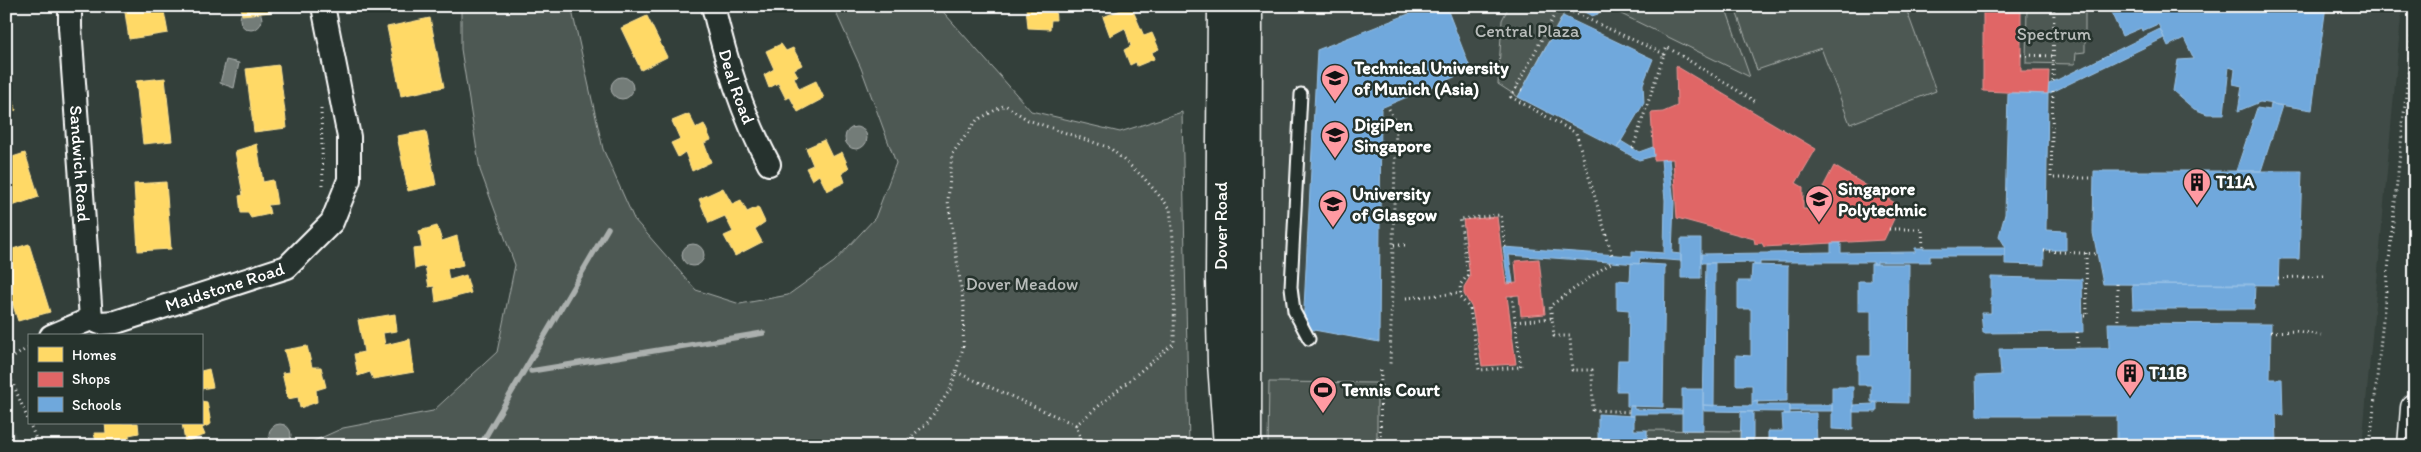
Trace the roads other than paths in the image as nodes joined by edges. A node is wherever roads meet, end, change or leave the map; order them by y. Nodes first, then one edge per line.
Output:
1 (70, 6) edge
2 (323, 6) edge
3 (713, 6) edge
4 (1222, 6) edge
5 (1248, 6) edge
6 (1301, 94) dead end
7 (769, 164) dead end
8 (91, 319) junction
9 (56, 334) edge
10 (1309, 339) dead end
11 (2415, 408) edge
12 (1228, 446) edge
13 (1247, 446) edge
14 (2412, 446) edge

1 - 8 street, Sandwich Road
2 - 8 street, Maidstone Road
3 - 7 street, Deal Road
4 - 12 street, Dover Road
5 - 13 street, Dover Road
6 - 10 lane
8 - 9 street
11 - 14 street

